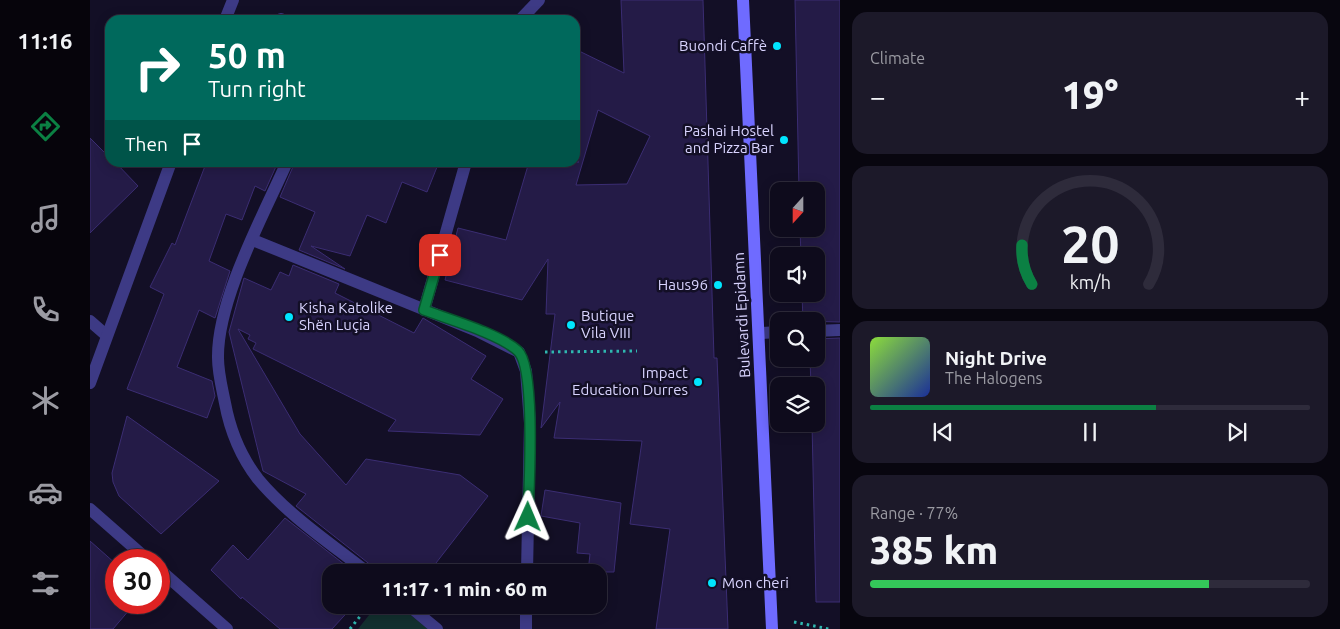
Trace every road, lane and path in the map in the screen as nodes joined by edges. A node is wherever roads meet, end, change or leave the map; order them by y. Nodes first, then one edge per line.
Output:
1 (233, 0) edge
2 (539, 0) edge
3 (744, 0) edge
4 (227, 15) edge
5 (525, 15) edge
6 (170, 167) edge
7 (285, 167) edge
8 (465, 167) edge
9 (253, 240) junction
10 (424, 310) junction
11 (90, 322) edge
12 (840, 330) edge
13 (825, 331) edge
14 (770, 332) edge
15 (760, 333) junction
16 (106, 335) junction
17 (637, 351) dead end
18 (519, 352) junction
19 (90, 383) edge
20 (90, 509) edge
21 (135, 549) edge
22 (357, 564) edge
23 (527, 564) edge
24 (170, 579) edge
25 (362, 614) edge
26 (419, 614) edge
27 (526, 614) edge
28 (810, 626) dead end
29 (227, 629) edge
30 (350, 629) edge
31 (437, 629) edge
32 (526, 629) edge
33 (772, 629) edge
34 (829, 629) edge

1 - 4 street
2 - 5 street
3 - 15 main road, Bulevardi Epidamn
6 - 16 street
7 - 9 street
8 - 10 street
9 - 10 street
9 - 22 street
10 - 18 street
11 - 16 street
12 - 13 street
14 - 15 street
15 - 33 main road, Bulevardi Epidamn
16 - 19 street
17 - 18 path
18 - 23 street
20 - 21 street
24 - 29 street
25 - 30 path
26 - 31 street
27 - 32 street
28 - 34 path

